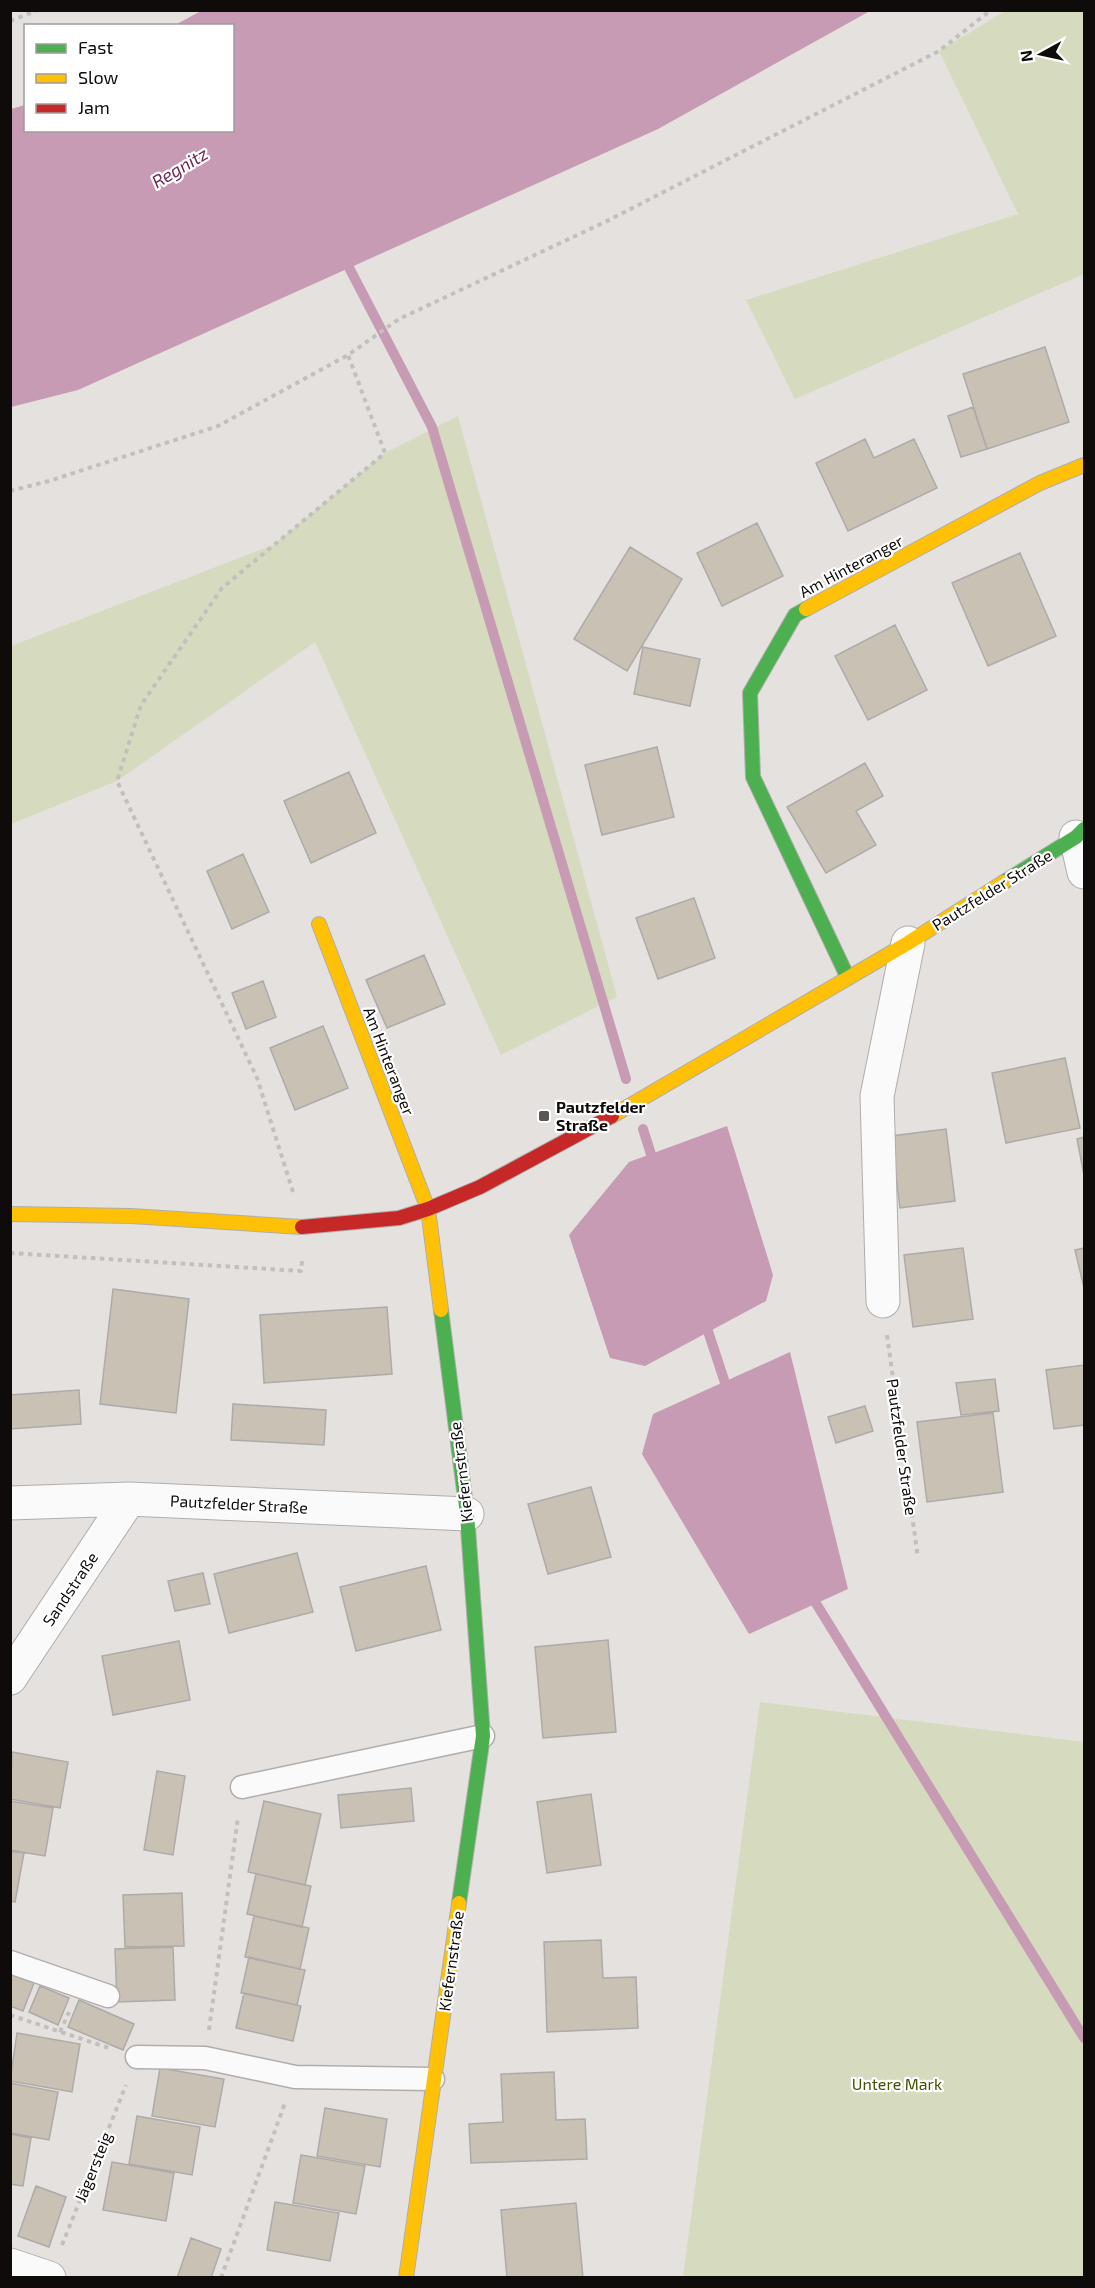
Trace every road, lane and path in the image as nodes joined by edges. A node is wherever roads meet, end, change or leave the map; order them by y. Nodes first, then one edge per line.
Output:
1 (38, 10) edge
2 (991, 10) edge
3 (10, 21) edge
4 (348, 355) junction
5 (1084, 465) edge
6 (10, 491) edge
7 (1080, 833) edge
8 (1084, 872) edge
9 (319, 924) dead end
10 (908, 943) junction
11 (848, 978) junction
12 (428, 1209) junction
13 (10, 1214) edge
14 (304, 1227) junction
15 (10, 1253) edge
16 (883, 1301) joint
17 (129, 1499) junction
18 (10, 1503) edge
19 (467, 1514) junction
20 (918, 1558) dead end
21 (10, 1678) edge
22 (483, 1737) junction
23 (242, 1787) joint
24 (10, 1962) edge
25 (108, 1996) dead end
26 (10, 2015) edge
27 (137, 2057) junction
28 (205, 2058) junction
29 (294, 2077) junction
30 (433, 2079) junction
31 (10, 2265) edge
32 (53, 2266) edge
33 (221, 2277) edge
34 (406, 2277) edge

1 - 3 path
2 - 4 path
4 - 6 path
4 - 14 path
5 - 11 street, Am Hinteranger
7 - 8 street, Pautzfelder Straße
7 - 10 street, Pautzfelder Straße
9 - 12 street, Am Hinteranger
10 - 11 street, Pautzfelder Straße
10 - 16 street
11 - 12 street, Pautzfelder Straße
12 - 14 street, Pautzfelder Straße
12 - 19 street, Kiefernstraße
13 - 14 street, Pautzfelder Straße
14 - 15 path
16 - 20 path, Pautzfelder Straße
17 - 18 street, Pautzfelder Straße
17 - 19 street, Pautzfelder Straße
17 - 21 street, Sandstraße
19 - 22 street, Kiefernstraße
22 - 23 lane
22 - 30 street, Kiefernstraße
23 - 28 path
24 - 25 lane
26 - 27 path
27 - 28 lane
27 - 32 path, Jägersteig
28 - 29 lane
29 - 30 lane
29 - 33 path
30 - 34 street, Kiefernstraße
31 - 32 street

